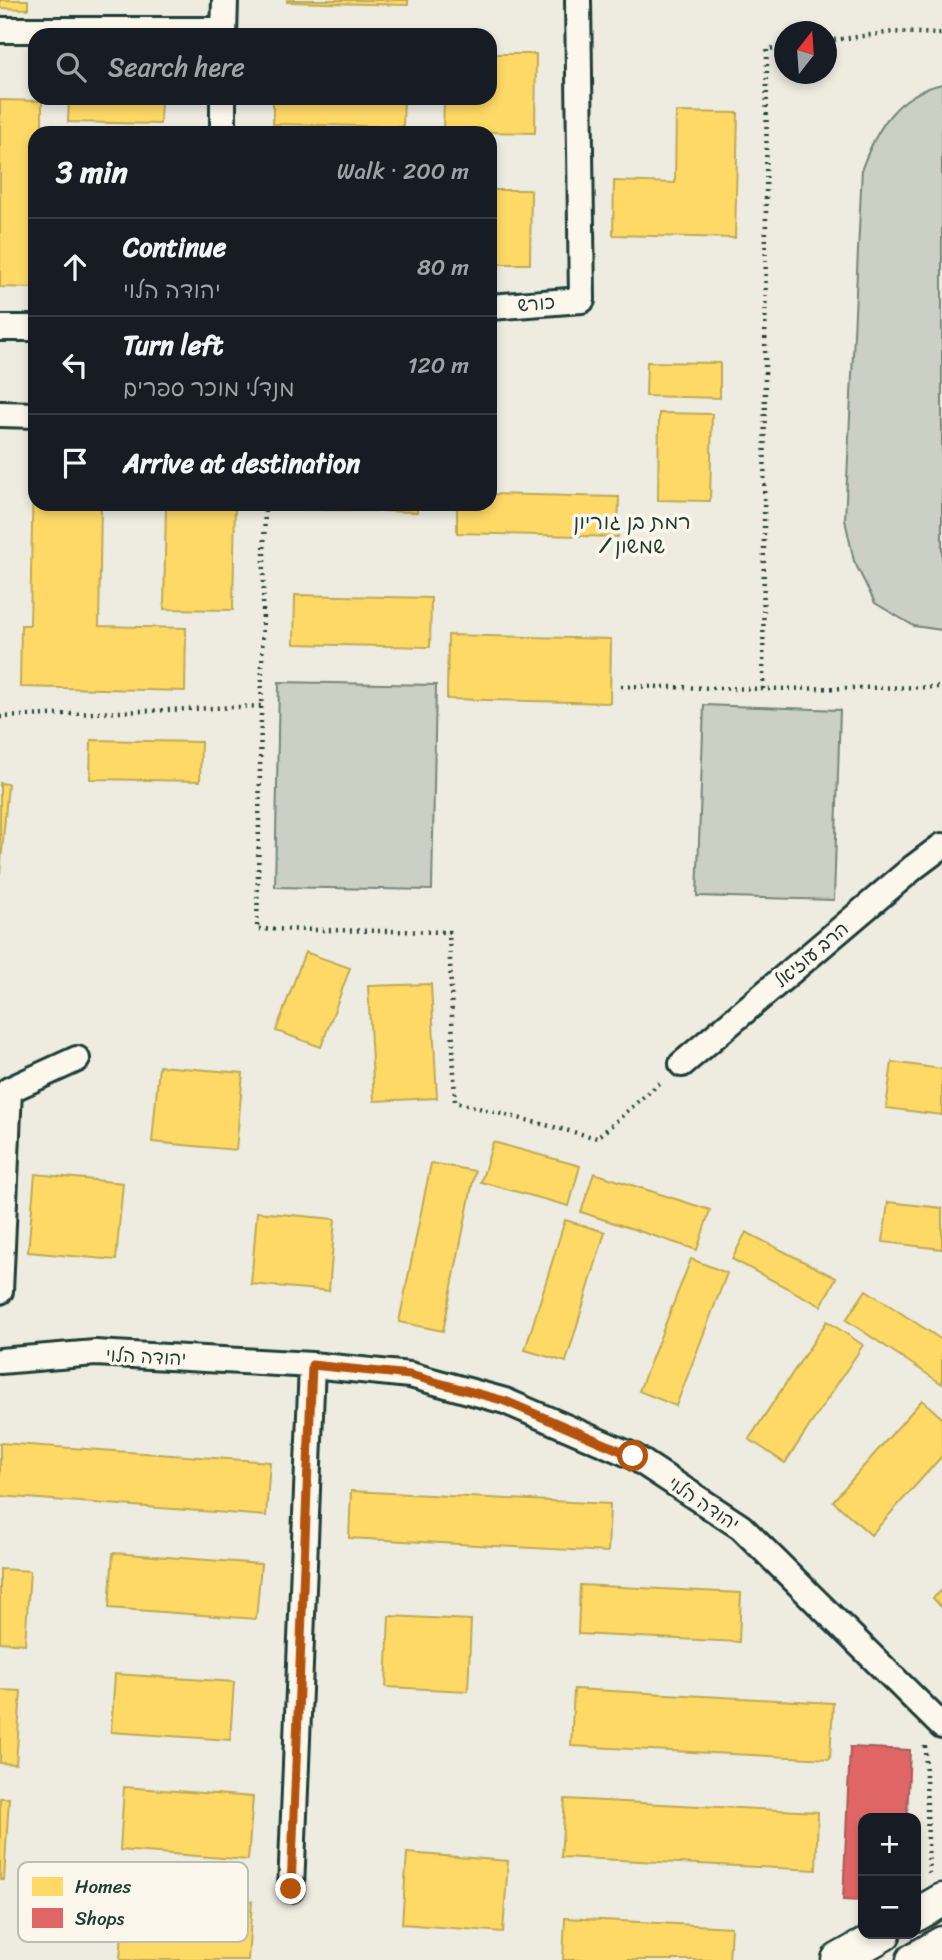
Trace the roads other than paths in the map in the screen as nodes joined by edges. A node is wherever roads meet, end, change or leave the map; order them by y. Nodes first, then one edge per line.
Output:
1 (225, 0) edge
2 (578, 0) edge
3 (224, 28) edge
4 (0, 30) edge
5 (28, 30) edge
6 (223, 105) edge
7 (223, 126) edge
8 (497, 306) edge
9 (0, 328) edge
10 (28, 328) edge
11 (0, 414) edge
12 (28, 415) edge
13 (942, 846) edge
14 (77, 1059) dead end
15 (682, 1064) road end
16 (0, 1291) edge
17 (0, 1361) edge
18 (312, 1365) junction
19 (902, 1688) junction
20 (942, 1726) edge
21 (933, 1741) edge
22 (936, 1887) edge
23 (291, 1889) dead end
24 (921, 1909) edge
25 (875, 1939) edge
26 (942, 1943) edge
27 (838, 1960) edge
28 (913, 1960) edge

1 - 3 street
2 - 8 street, כורש
4 - 5 street
6 - 7 street
9 - 10 street
11 - 12 street
13 - 15 street, הרב עוזיאל
14 - 16 street
17 - 18 street, יהודה הלוי
18 - 19 street, יהודה הלוי
18 - 23 street
19 - 20 street, יהודה הלוי
19 - 21 street, יהודה הלוי
22 - 24 street
25 - 27 street
26 - 28 street

